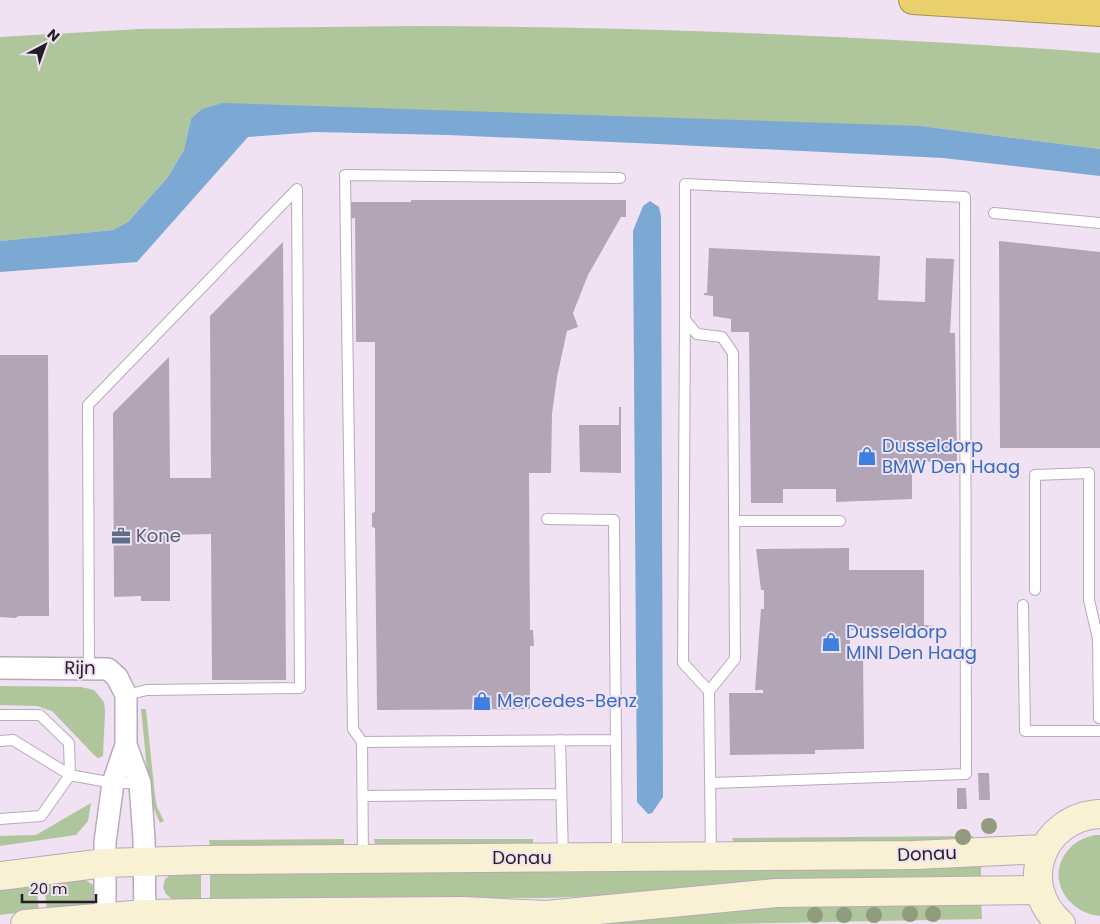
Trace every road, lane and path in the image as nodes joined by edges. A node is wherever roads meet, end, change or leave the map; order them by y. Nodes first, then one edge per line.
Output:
1 (913, 0) edge
2 (1100, 12) edge
3 (620, 178) dead end
4 (994, 213) dead end
5 (1100, 223) edge
6 (685, 320) junction
7 (546, 519) dead end
8 (734, 522) junction
9 (840, 522) dead end
10 (1035, 590) dead end
11 (1023, 605) dead end
12 (1099, 638) edge
13 (0, 668) edge
14 (89, 668) junction
15 (709, 691) junction
16 (126, 695) junction
17 (0, 714) edge
18 (1100, 720) edge
19 (1100, 731) edge
20 (560, 740) junction
21 (616, 740) junction
22 (0, 741) edge
23 (362, 742) junction
24 (126, 745) junction
25 (70, 775) junction
26 (112, 783) junction
27 (140, 783) junction
28 (711, 783) junction
29 (561, 794) junction
30 (363, 796) junction
31 (1100, 814) edge
32 (0, 819) edge
33 (1044, 849) junction
34 (617, 857) junction
35 (711, 857) junction
36 (563, 858) junction
37 (362, 859) junction
38 (144, 862) junction
39 (105, 863) junction
40 (0, 876) edge
41 (1039, 890) junction
42 (145, 919) edge
43 (105, 920) edge
44 (25, 924) edge
45 (1061, 924) edge

1 - 2 highway
3 - 23 lane
4 - 5 lane
6 - 8 lane
6 - 15 lane
6 - 28 lane
7 - 21 lane
8 - 9 lane
8 - 15 lane
10 - 12 lane
11 - 19 lane
12 - 18 lane
13 - 14 street, Rijn
14 - 16 street, Rijn
14 - 16 lane
15 - 28 lane
16 - 24 street
17 - 25 lane
20 - 21 lane
20 - 23 lane
20 - 29 lane
21 - 34 lane
22 - 25 lane
23 - 30 lane
24 - 26 street
24 - 27 street
25 - 26 lane
25 - 32 lane
26 - 27 lane
26 - 39 street
27 - 38 street
28 - 35 lane
29 - 30 lane
29 - 36 lane
30 - 37 lane
31 - 33 main road
33 - 35 main road, Donau
33 - 41 main road
34 - 35 main road, Donau
34 - 36 main road, Donau
36 - 37 main road, Donau
37 - 38 main road, Donau
38 - 39 main road, Donau
38 - 42 street
39 - 40 main road, Donau
39 - 43 street
41 - 42 main road, Donau
41 - 45 main road
42 - 43 main road, Donau
43 - 44 main road, Donau

